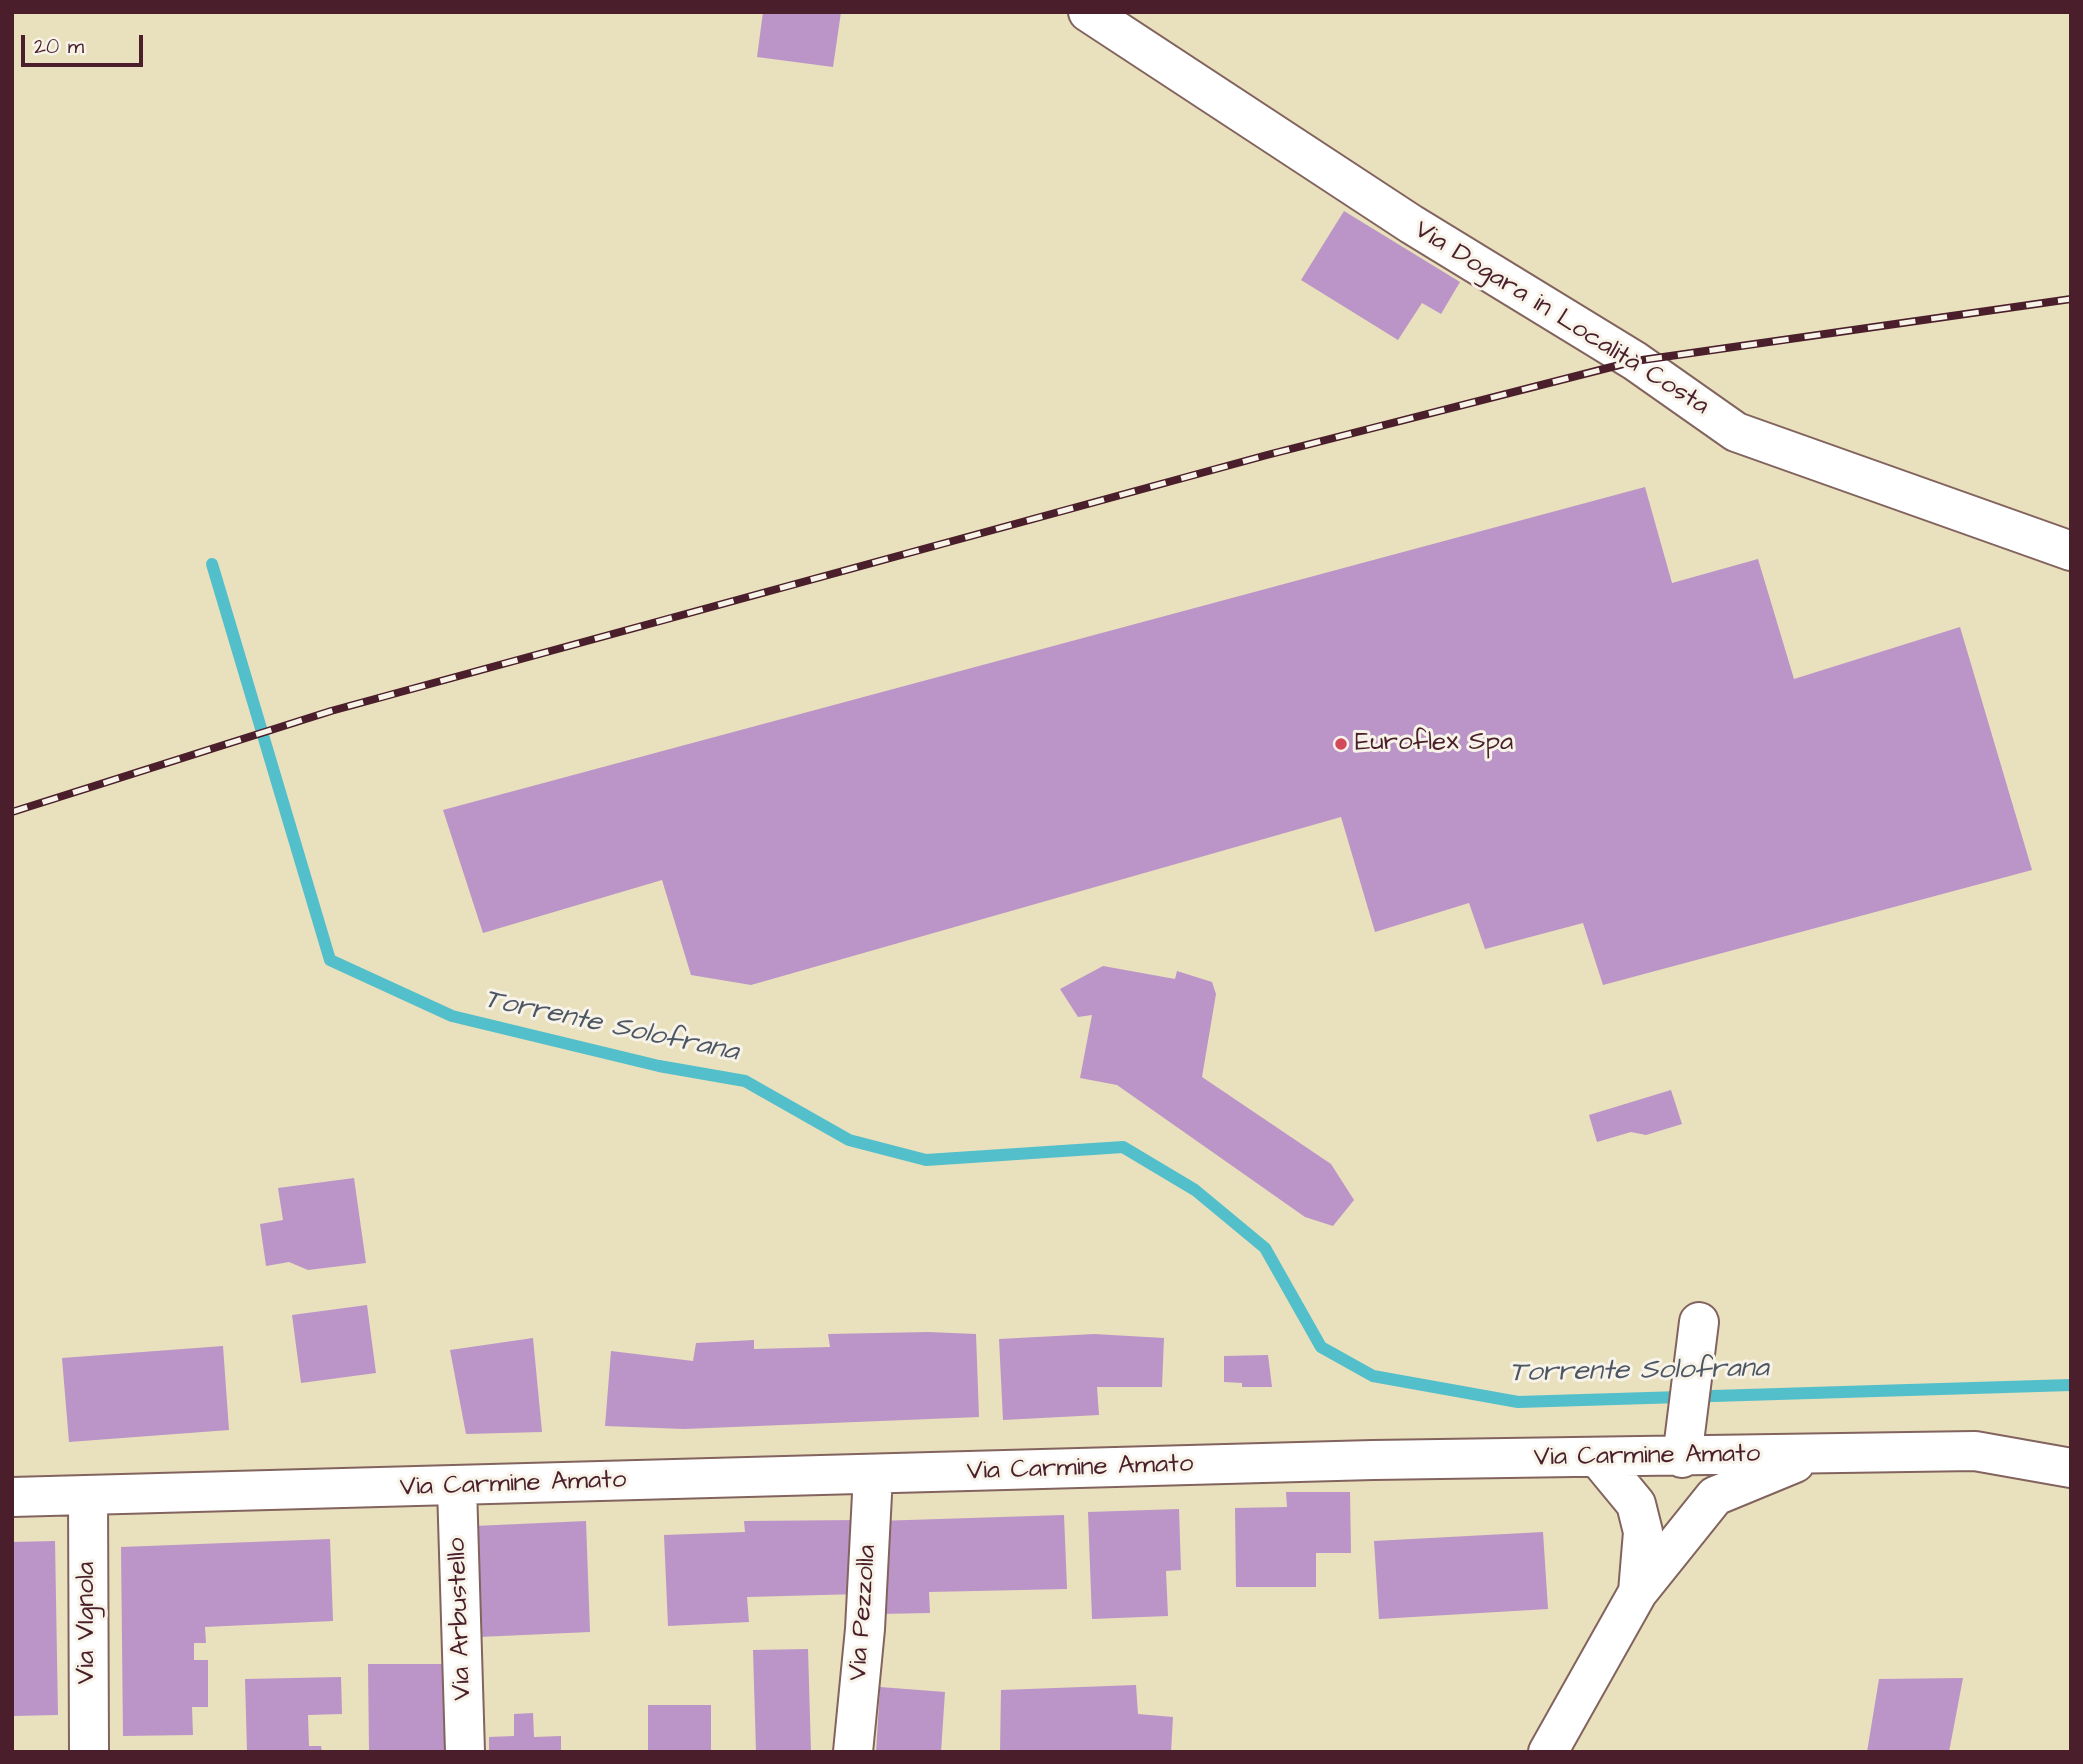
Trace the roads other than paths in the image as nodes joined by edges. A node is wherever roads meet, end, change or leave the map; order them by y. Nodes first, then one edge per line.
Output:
1 (1088, 12) edge
2 (2071, 551) edge
3 (1699, 1321) dead end
4 (1819, 1453) junction
5 (1598, 1458) junction
6 (1682, 1458) junction
7 (2071, 1468) edge
8 (873, 1475) junction
9 (457, 1487) junction
10 (88, 1495) junction
11 (1715, 1496) junction
12 (12, 1497) edge
13 (1636, 1504) junction
14 (1638, 1592) junction
15 (89, 1752) edge
16 (465, 1752) edge
17 (853, 1752) edge
18 (1548, 1752) edge

1 - 2 street, Via Dogara in Località Costa
3 - 6 street
4 - 6 street, Via Carmine Amato
4 - 7 street, Via Carmine Amato
4 - 11 street
5 - 6 street, Via Carmine Amato
5 - 8 street, Via Carmine Amato
5 - 13 street
6 - 11 street
6 - 13 street
8 - 9 street, Via Carmine Amato
8 - 17 street, Via Pezzolla
9 - 10 street, Via Carmine Amato
9 - 16 street, Via Arbustello
10 - 12 street, Via Carmine Amato
10 - 15 street, Via VIgnola
11 - 14 street
13 - 14 street
14 - 18 street

